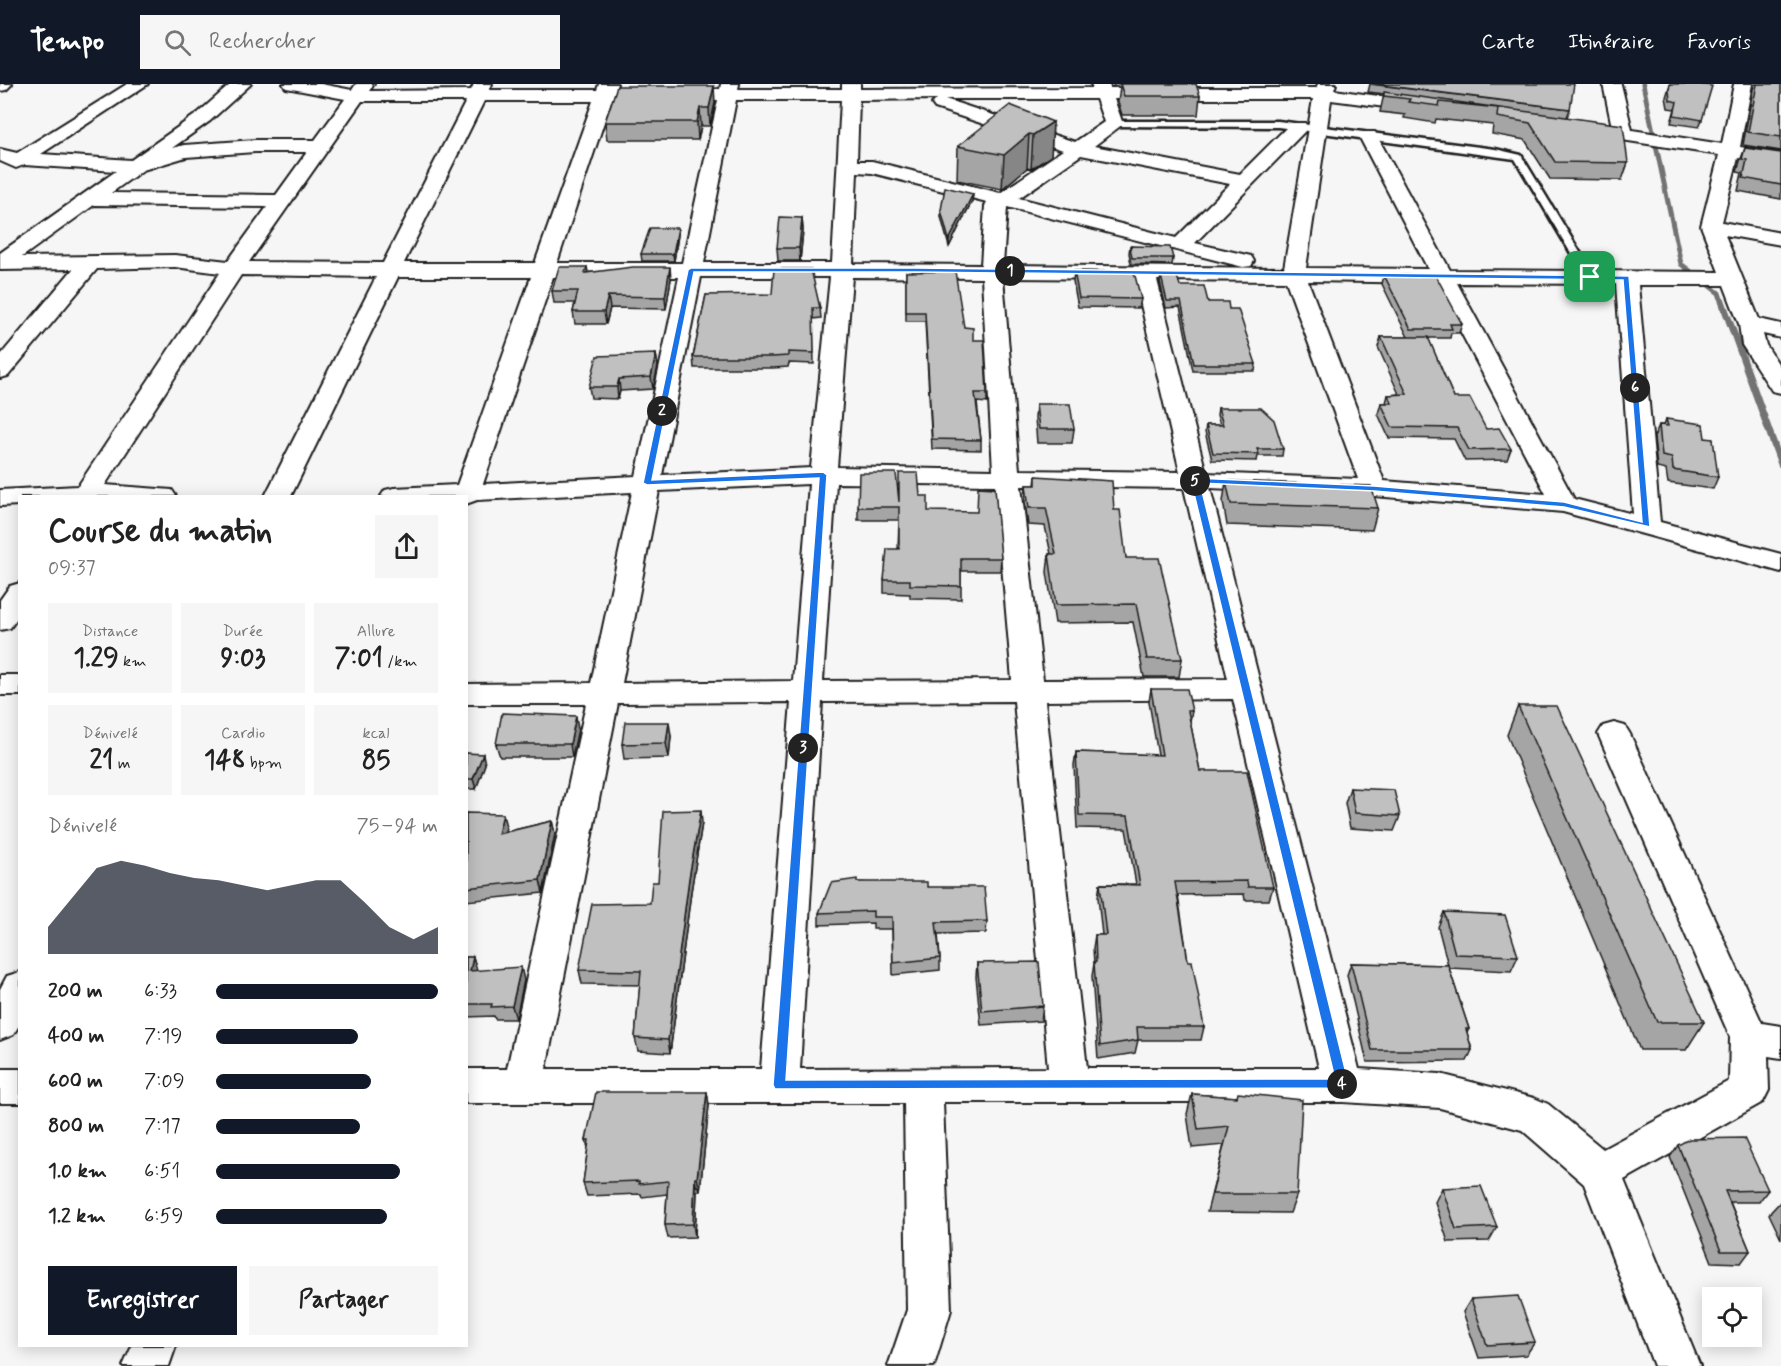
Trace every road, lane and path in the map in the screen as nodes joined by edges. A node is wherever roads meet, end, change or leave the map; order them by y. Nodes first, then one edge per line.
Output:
1 (139, 84) edge
2 (242, 84) edge
3 (292, 84) edge
4 (1233, 84) edge
5 (1612, 84) edge
6 (1743, 84) edge
7 (986, 89) edge
8 (1101, 89) edge
9 (1325, 89) edge
10 (361, 90) edge
11 (480, 90) edge
12 (606, 90) edge
13 (729, 90) edge
14 (851, 90) edge
15 (1278, 93) junction
16 (914, 95) junction
17 (1438, 109) edge
18 (1114, 124) junction
19 (1565, 126) edge
20 (1308, 128) junction
21 (1623, 133) junction
22 (1368, 136) junction
23 (321, 146) junction
24 (1078, 149) junction
25 (1730, 151) junction
26 (0, 155) edge
27 (20, 159) junction
28 (1781, 159) edge
29 (135, 166) junction
30 (848, 166) junction
31 (0, 172) edge
32 (1245, 181) junction
33 (89, 199) junction
34 (1003, 200) junction
35 (282, 201) junction
36 (1711, 225) junction
37 (1781, 238) edge
38 (1181, 245) junction
39 (90, 263) junction
40 (0, 264) edge
41 (234, 268) junction
42 (390, 270) junction
43 (691, 270) junction
44 (842, 270) junction
45 (543, 271) junction
46 (992, 271) junction
47 (1144, 272) junction
48 (1294, 274) junction
49 (1442, 276) junction
50 (1590, 277) junction
51 (1626, 278) junction
52 (1730, 279) junction
53 (1750, 324) junction
54 (1781, 331) edge
55 (0, 371) edge
56 (1781, 386) edge
57 (823, 475) junction
58 (1007, 478) junction
59 (1195, 481) junction
60 (647, 483) junction
61 (1374, 488) junction
62 (86, 495) edge
63 (278, 495) edge
64 (466, 495) edge
65 (18, 497) edge
66 (0, 498) edge
67 (1564, 504) junction
68 (1647, 525) junction
69 (1781, 563) edge
70 (18, 595) edge
71 (0, 621) edge
72 (0, 685) edge
73 (18, 685) edge
74 (1246, 689) junction
75 (1029, 691) junction
76 (604, 693) junction
77 (807, 693) junction
78 (468, 694) edge
79 (1614, 734) dead end
80 (18, 991) edge
81 (0, 1024) edge
82 (1765, 1039) edge
83 (779, 1085) junction
84 (922, 1085) junction
85 (1069, 1085) junction
86 (1342, 1085) junction
87 (0, 1086) edge
88 (18, 1086) edge
89 (468, 1086) edge
90 (523, 1086) junction
91 (1600, 1172) junction
92 (154, 1347) edge
93 (146, 1366) edge
94 (911, 1366) edge
95 (1677, 1366) edge

1 - 27 street
2 - 29 street
3 - 10 street
4 - 15 street
5 - 21 street
6 - 25 street
7 - 8 street
7 - 16 street
8 - 15 street
8 - 18 street
9 - 15 street
9 - 17 street
9 - 20 street
10 - 11 street
10 - 23 street
11 - 12 street
11 - 42 street
12 - 13 street
12 - 45 street
13 - 14 street
13 - 43 street
14 - 16 street
14 - 30 street
16 - 24 street
18 - 20 lane
18 - 24 street
19 - 21 street
20 - 22 lane
20 - 32 street
20 - 48 street
21 - 25 street
22 - 49 street
22 - 50 lane
23 - 29 street
23 - 35 street
24 - 32 street
24 - 34 street
25 - 28 street
25 - 36 street
26 - 27 street
27 - 29 street
27 - 31 street
29 - 33 street
30 - 34 street
30 - 44 street
32 - 38 street
33 - 35 street
33 - 40 street
34 - 38 street
34 - 46 street
35 - 41 street
36 - 37 street
36 - 52 street
38 - 48 street
39 - 40 street
39 - 41 street
39 - 55 street
41 - 42 street
41 - 62 street
42 - 45 street
42 - 63 street
43 - 44 street
43 - 45 street
43 - 60 street
44 - 46 street
44 - 57 street
45 - 64 street
46 - 47 street
46 - 58 street
47 - 48 street
47 - 59 street
48 - 49 street
48 - 61 street
49 - 50 street
49 - 67 street
50 - 51 street
51 - 52 street
51 - 68 street
52 - 53 street
53 - 54 street
53 - 56 street
57 - 58 street
57 - 60 street
57 - 77 street
58 - 59 street
58 - 75 street
59 - 61 street
59 - 74 street
60 - 64 street
60 - 76 street
61 - 67 street
65 - 66 street
67 - 68 street
68 - 69 street
70 - 71 street
72 - 73 street
74 - 75 street
74 - 86 street
75 - 77 street
75 - 85 street
76 - 77 street
76 - 78 street
76 - 90 street
77 - 83 street
79 - 82 street
80 - 81 street
82 - 91 street
83 - 84 street
83 - 90 street
84 - 85 street
84 - 94 street
85 - 86 street
86 - 91 street
87 - 88 street
89 - 90 street
91 - 95 street
92 - 93 street

